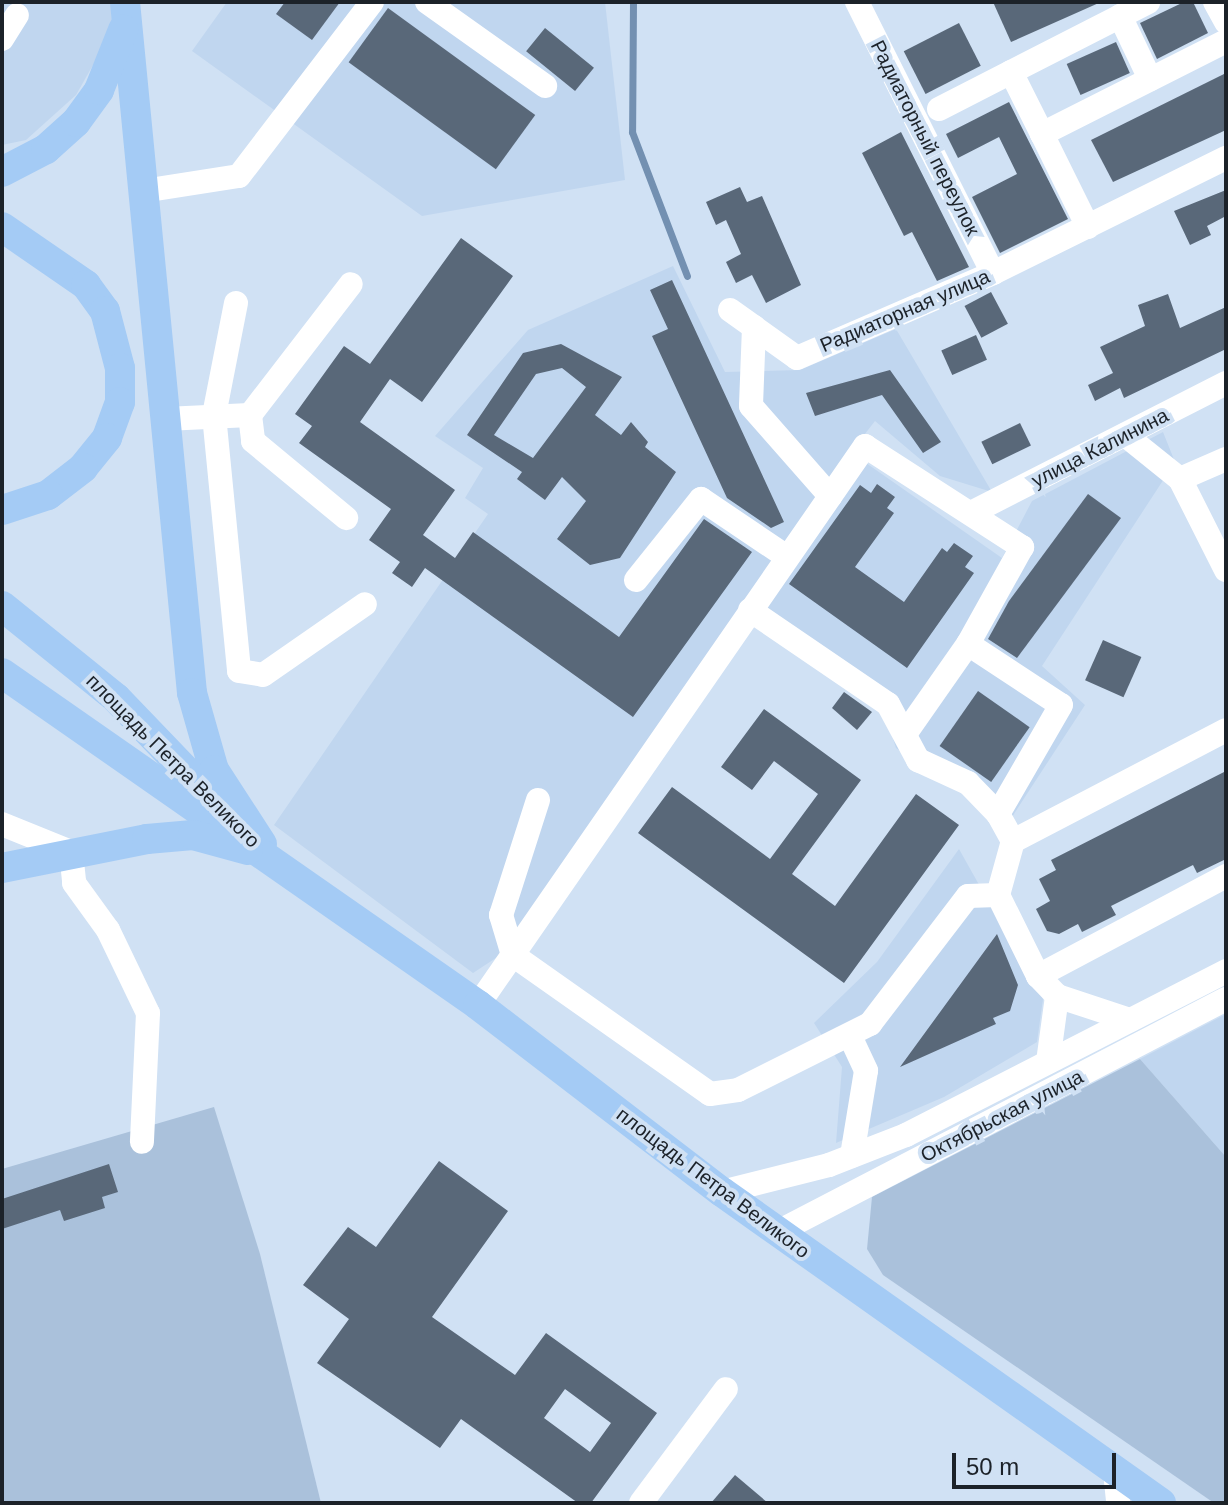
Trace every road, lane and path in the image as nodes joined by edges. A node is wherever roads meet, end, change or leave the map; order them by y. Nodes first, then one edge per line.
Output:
1 (372, 2) edge
2 (427, 2) edge
3 (857, 2) edge
4 (1148, 2) edge
5 (1215, 2) edge
6 (126, 9) edge
7 (17, 15) dead end
8 (1120, 16) junction
9 (1226, 22) edge
10 (2, 39) edge
11 (1226, 41) edge
12 (1011, 72) junction
13 (1150, 79) junction
14 (545, 86) dead end
15 (939, 109) dead end
16 (1042, 134) junction
17 (1226, 158) edge
18 (2, 172) edge
19 (143, 191) junction
20 (2, 227) edge
21 (1088, 227) junction
22 (993, 273) junction
23 (351, 284) dead end
24 (236, 303) dead end
25 (730, 310) dead end
26 (754, 327) junction
27 (1226, 383) edge
28 (214, 415) junction
29 (250, 415) junction
30 (165, 419) junction
31 (1125, 435) junction
32 (1226, 459) edge
33 (1180, 479) junction
34 (830, 496) junction
35 (2, 510) edge
36 (973, 512) junction
37 (346, 518) dead end
38 (787, 557) junction
39 (1226, 570) edge
40 (636, 580) dead end
41 (365, 604) dead end
42 (2, 606) edge
43 (750, 610) junction
44 (968, 644) junction
45 (2, 673) edge
46 (1226, 730) edge
47 (905, 734) junction
48 (538, 800) dead end
49 (998, 814) junction
50 (4, 821) edge
51 (1013, 841) junction
52 (71, 852) junction
53 (269, 856) junction
54 (2, 868) edge
55 (1226, 876) edge
56 (998, 895) junction
57 (513, 955) junction
58 (1226, 971) edge
59 (1038, 976) junction
60 (1057, 996) junction
61 (1226, 999) edge
62 (478, 1005) junction
63 (1130, 1020) junction
64 (850, 1036) junction
65 (1048, 1062) junction
66 (906, 1135) junction
67 (142, 1142) dead end
68 (852, 1156) junction
69 (922, 1158) junction
70 (722, 1192) junction
71 (778, 1232) junction
72 (726, 1389) dead end
73 (1115, 1472) junction
74 (641, 1503) edge
75 (1118, 1503) edge
76 (1161, 1503) edge

1 - 19 street
2 - 14 street
3 - 22 street, Радиаторный переулок
4 - 8 street
5 - 9 street
6 - 18 main road
6 - 19 main road
7 - 10 street
8 - 12 street
8 - 13 street
11 - 13 street
12 - 15 street
12 - 16 street
13 - 16 street
16 - 21 street
17 - 21 street, Радиаторная улица
19 - 30 main road
20 - 35 main road
21 - 22 street, Радиаторная улица
22 - 26 street, Радиаторная улица
23 - 29 street
24 - 28 street
25 - 26 street, Радиаторная улица
26 - 34 street
27 - 31 street, улица Калинина
28 - 29 street
28 - 30 street
28 - 41 street
29 - 37 street
30 - 53 main road
31 - 33 street
31 - 36 street, улица Калинина
32 - 33 street
33 - 39 street
34 - 36 street
34 - 38 street
36 - 44 street
38 - 40 street
38 - 43 street
42 - 53 main road, площадь Петра Великого
43 - 47 street
43 - 57 street
44 - 47 street
44 - 49 street
45 - 53 main road, площадь Петра Великого
46 - 51 street
47 - 49 street
48 - 57 street
49 - 51 street
50 - 52 street
51 - 56 street
52 - 53 main road
52 - 54 main road
52 - 67 street
53 - 62 main road, площадь Петра Великого
55 - 59 street
56 - 59 street
56 - 64 street
57 - 62 street
57 - 64 street
58 - 63 street
59 - 60 street
60 - 63 street
60 - 65 street
61 - 69 street, Октябрьская улица
62 - 70 main road, площадь Петра Великого
63 - 65 street
64 - 68 street
65 - 66 street
66 - 68 street
66 - 69 street
68 - 70 street
69 - 71 street, Октябрьская улица
70 - 71 main road, площадь Петра Великого
71 - 73 main road, площадь Петра Великого
72 - 74 street
73 - 75 street
73 - 76 main road, площадь Петра Великого

